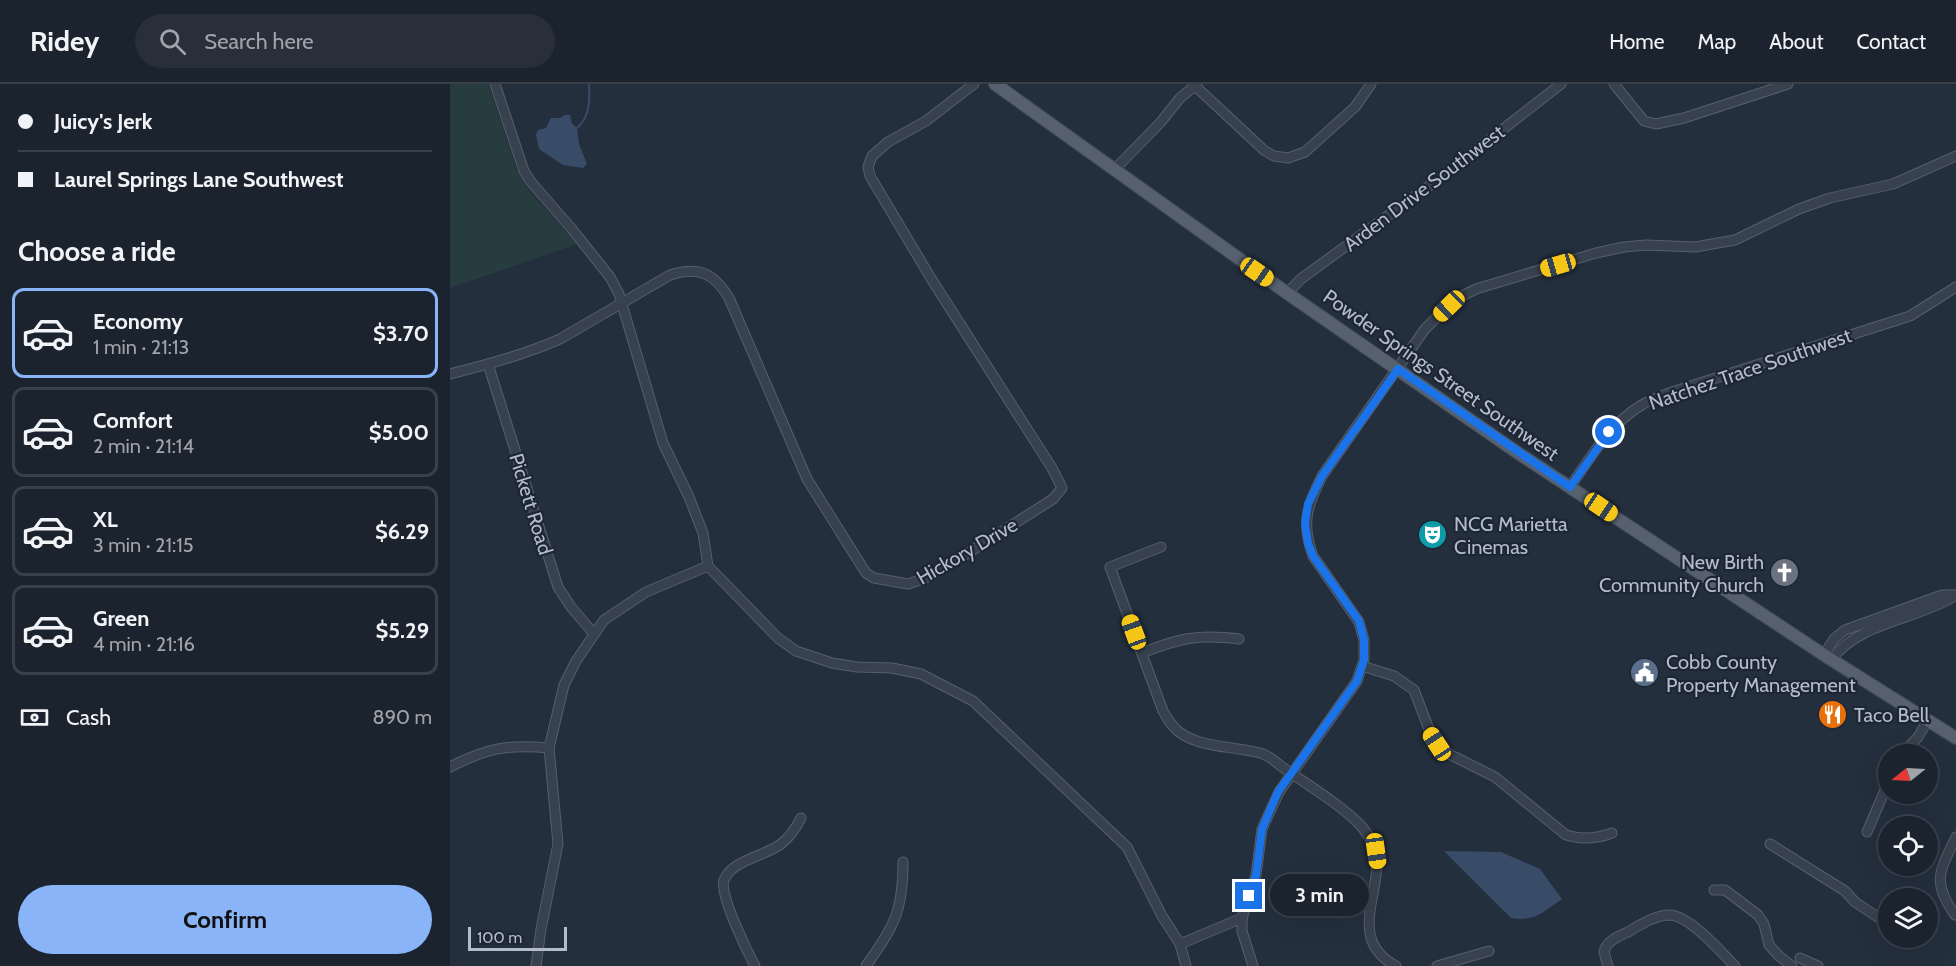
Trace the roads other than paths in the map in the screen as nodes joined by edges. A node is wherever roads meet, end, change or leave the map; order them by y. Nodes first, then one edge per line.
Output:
1 (495, 84) edge
2 (974, 84) edge
3 (995, 84) edge
4 (1561, 84) edge
5 (1614, 84) edge
6 (1788, 84) edge
7 (1195, 85) edge
8 (1367, 86) edge
9 (1956, 156) edge
10 (1114, 170) junction
11 (1956, 287) edge
12 (1287, 293) junction
13 (623, 303) junction
14 (488, 364) junction
15 (1398, 369) junction
16 (450, 374) edge
17 (1570, 487) junction
18 (1161, 547) dead end
19 (708, 566) junction
20 (1956, 595) edge
21 (594, 634) junction
22 (1239, 639) dead end
23 (1142, 653) junction
24 (1828, 657) junction
25 (1362, 666) junction
26 (1928, 720) junction
27 (1956, 738) edge
28 (1911, 744) edge
29 (549, 748) junction
30 (450, 766) edge
31 (1292, 774) junction
32 (1879, 804) edge
33 (801, 818) dead end
34 (1867, 832) dead end
35 (1611, 833) dead end
36 (1956, 837) edge
37 (1770, 844) dead end
38 (903, 862) dead end
39 (1714, 890) dead end
40 (1955, 915) edge
41 (1878, 917) edge
42 (1242, 918) junction
43 (1180, 944) junction
44 (1489, 951) dead end
45 (1800, 958) dead end
46 (536, 966) edge
47 (755, 966) edge
48 (866, 966) edge
49 (1186, 966) edge
50 (1253, 966) edge
51 (1396, 966) edge
52 (1437, 966) edge
53 (1608, 966) edge
54 (1735, 966) edge
55 (1792, 966) edge
56 (1818, 966) edge

1 - 13 street
2 - 13 street, Hickory Drive
3 - 10 main road, Powder Springs Street Southwest
4 - 12 street, Arden Drive Southwest
5 - 6 street
7 - 8 street
7 - 10 street
9 - 15 street
10 - 12 main road, Powder Springs Street Southwest
11 - 17 street, Natchez Trace Southwest
12 - 15 main road, Powder Springs Street Southwest
13 - 14 street, Hickory Drive
13 - 19 street
14 - 16 street, Hickory Drive
14 - 21 street, Pickett Road
15 - 17 main road, Powder Springs Street Southwest
15 - 25 street
17 - 24 main road, Powder Springs Street Southwest
18 - 23 street
19 - 21 street
19 - 43 street
20 - 24 street
21 - 29 street
22 - 23 street
23 - 31 street
24 - 26 main road, Powder Springs Street Southwest
25 - 31 street
25 - 35 street
26 - 27 main road, Powder Springs Street Southwest
26 - 28 street
29 - 30 street
29 - 46 street
31 - 42 street
31 - 51 street
32 - 34 street
33 - 47 street
36 - 40 street
37 - 41 street
38 - 48 street
39 - 55 street
42 - 43 street
42 - 50 street
43 - 49 street
44 - 52 street
45 - 56 street
53 - 54 street

